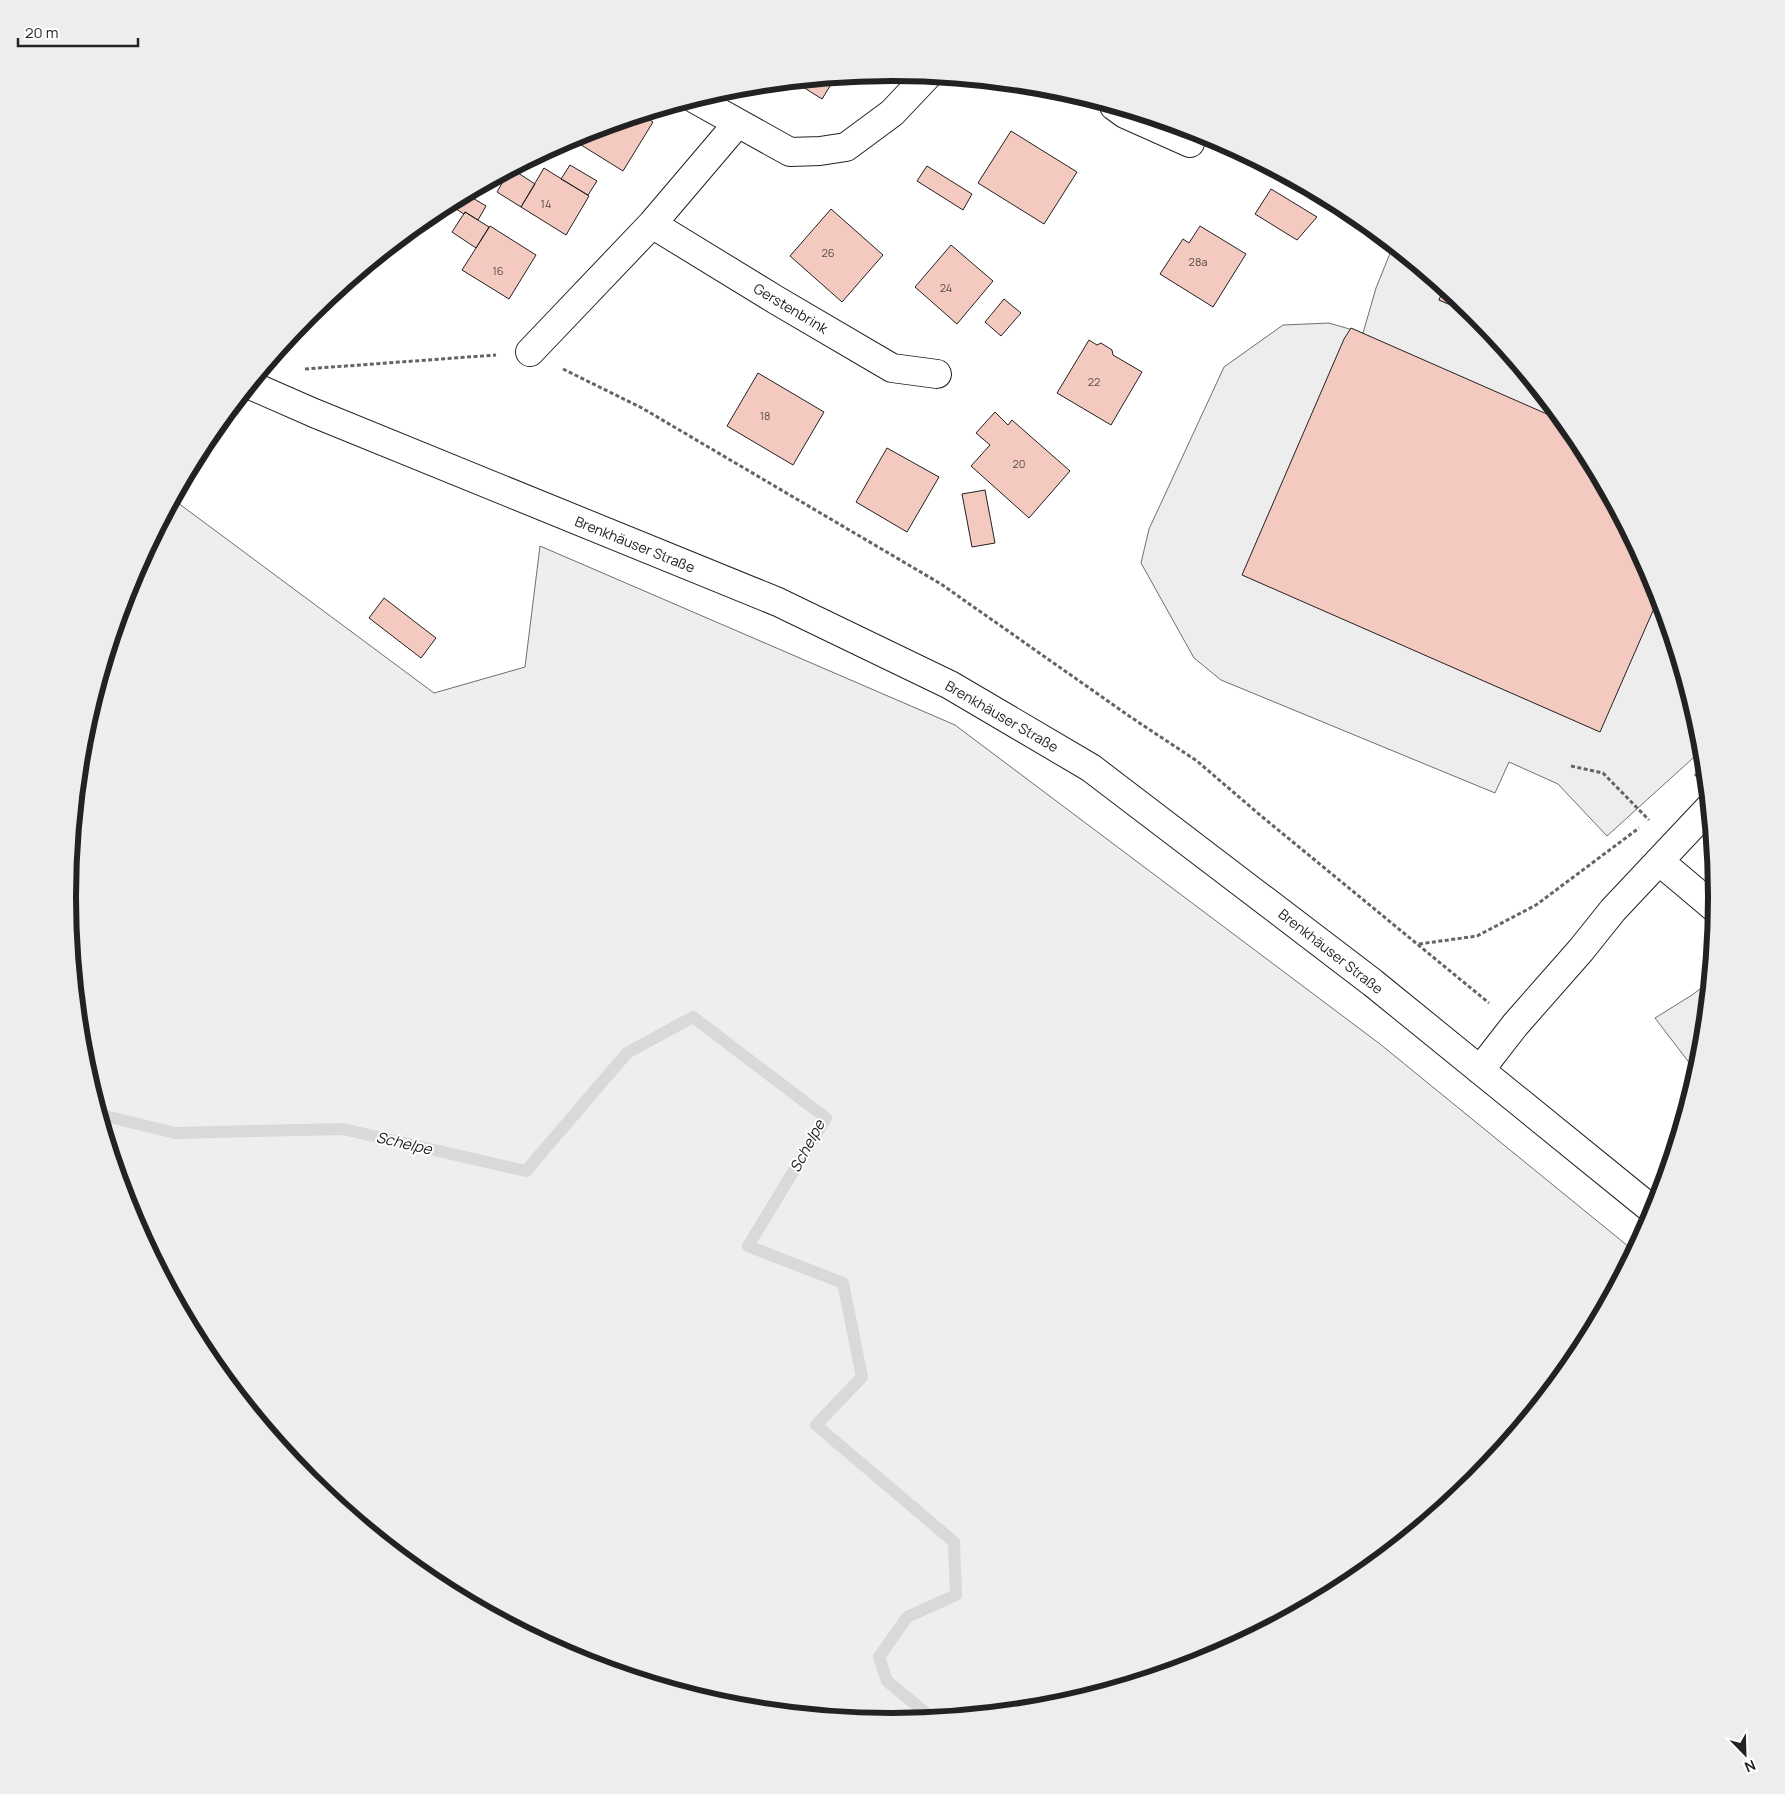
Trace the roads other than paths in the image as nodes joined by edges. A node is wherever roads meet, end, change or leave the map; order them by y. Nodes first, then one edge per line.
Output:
1 (923, 82) edge
2 (703, 104) edge
3 (1133, 117) edge
4 (738, 124) junction
5 (1190, 143) dead end
6 (652, 224) junction
7 (530, 352) road end
8 (937, 374) dead end
9 (255, 388) edge
10 (1704, 813) edge
11 (1659, 861) junction
12 (1709, 903) edge
13 (1480, 1070) junction
14 (1648, 1206) edge

1 - 4 main road
2 - 4 main road
3 - 5 main road
4 - 6 main road
6 - 7 main road
6 - 8 main road, Gerstenbrink
9 - 13 main road, Brenkhäuser Straße
10 - 11 main road
11 - 12 main road
11 - 13 main road
13 - 14 main road, Brenkhäuser Straße

